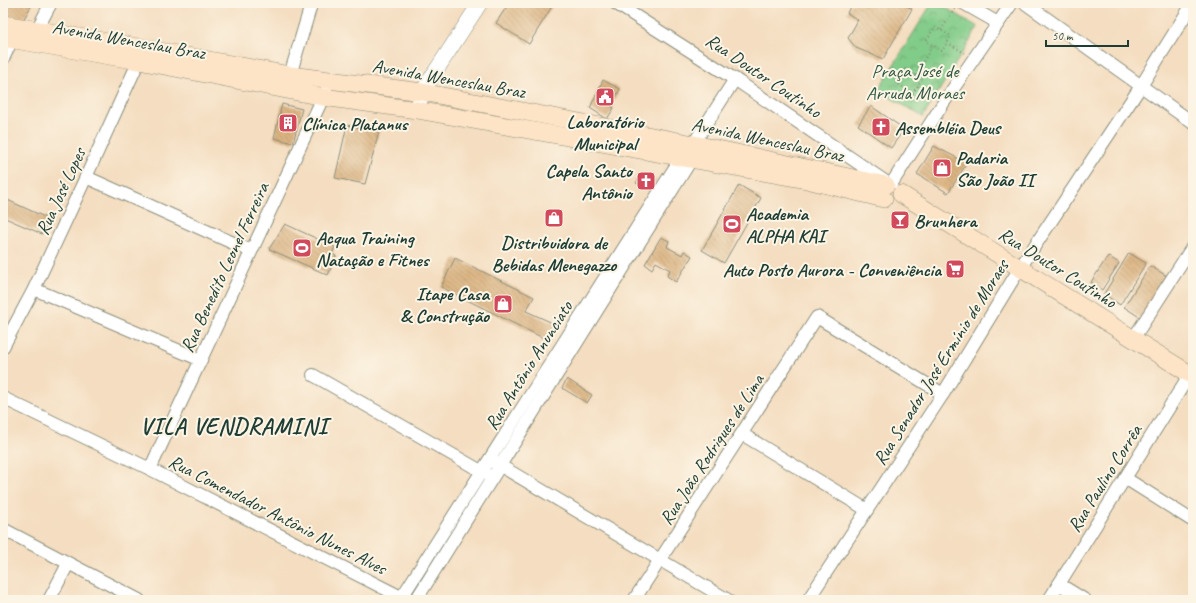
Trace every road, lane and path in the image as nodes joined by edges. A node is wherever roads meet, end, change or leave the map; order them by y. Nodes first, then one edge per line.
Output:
1 (51, 3) edge
2 (309, 3) edge
3 (480, 3) edge
4 (615, 3) edge
5 (1012, 3) edge
6 (1025, 3) edge
7 (1193, 3) edge
8 (959, 6) edge
9 (998, 23) junction
10 (941, 30) junction
11 (9, 32) edge
12 (33, 36) junction
13 (947, 43) junction
14 (933, 45) junction
15 (142, 54) junction
16 (3, 59) edge
17 (974, 59) junction
18 (290, 75) junction
19 (915, 75) junction
20 (735, 79) junction
21 (331, 81) junction
22 (918, 86) junction
23 (1142, 86) junction
24 (422, 92) junction
25 (323, 97) junction
26 (944, 102) junction
27 (417, 110) junction
28 (552, 117) junction
29 (1193, 123) edge
30 (549, 134) junction
31 (689, 153) junction
32 (86, 177) junction
33 (890, 189) junction
34 (1193, 246) edge
35 (252, 251) junction
36 (1020, 268) junction
37 (34, 289) junction
38 (1133, 339) junction
39 (572, 340) junction
40 (3, 347) edge
41 (201, 360) junction
42 (313, 375) dead end
43 (1192, 375) edge
44 (943, 394) junction
45 (3, 398) edge
46 (742, 434) junction
47 (490, 459) junction
48 (500, 466) junction
49 (150, 469) junction
50 (482, 472) junction
51 (493, 478) junction
52 (1125, 478) junction
53 (867, 510) junction
54 (1193, 521) edge
55 (3, 529) edge
56 (660, 560) junction
57 (68, 564) junction
58 (1059, 584) junction
59 (403, 599) edge
60 (49, 600) edge
61 (139, 600) edge
62 (416, 600) edge
63 (634, 600) edge
64 (728, 600) edge
65 (808, 600) edge
66 (1048, 600) edge
67 (1085, 600) edge

1 - 12 street
2 - 18 street
3 - 24 street
4 - 20 street, Rua Doutor Coutinho
5 - 9 street
6 - 23 street
7 - 23 street, Rua Senador José Ermínio de Moraes
8 - 9 street
8 - 10 path
9 - 17 street
10 - 13 path
10 - 14 path
11 - 12 main road, Avenida Wenceslau Braz
11 - 16 street
12 - 15 main road, Avenida Wenceslau Braz
13 - 14 path
13 - 17 path
14 - 19 path
15 - 18 main road, Avenida Wenceslau Braz
15 - 25 main road, Avenida Wenceslau Braz
15 - 32 street, Rua José Lopes
17 - 26 street
18 - 21 main road, Avenida Wenceslau Braz
19 - 22 path
19 - 22 path
20 - 31 street, Rua Antônio Anunciato
20 - 33 street, Rua Doutor Coutinho
21 - 24 main road, Avenida Wenceslau Braz
21 - 25 street, Rua Benedito Leonel Ferreira
22 - 26 path
23 - 29 street
23 - 36 street, Rua Senador José Ermínio de Moraes
24 - 27 street
24 - 28 main road, Avenida Wenceslau Braz
25 - 27 main road, Avenida Wenceslau Braz
25 - 35 street, Rua Benedito Leonel Ferreira
26 - 33 street
27 - 30 main road, Avenida Wenceslau Braz
28 - 30 main road
28 - 31 main road, Avenida Wenceslau Braz
30 - 31 main road, Avenida Wenceslau Braz
31 - 33 main road, Avenida Wenceslau Braz
31 - 39 street, Rua Antônio Anunciato
32 - 35 street
32 - 37 street, Rua José Lopes
33 - 36 main road, Rua Doutor Coutinho
34 - 38 street
35 - 41 street, Rua Benedito Leonel Ferreira
36 - 38 main road, Rua Doutor Coutinho
36 - 44 street, Rua Senador José Ermínio de Moraes
37 - 40 street, Rua José Lopes
37 - 41 street
38 - 43 main road, Rua Doutor Coutinho
39 - 47 street, Rua Antônio Anunciato
39 - 48 street, Rua Antônio Anunciato
41 - 49 street, Rua Benedito Leonel Ferreira
42 - 50 street
43 - 52 street, Rua Paulino Corrêa
44 - 46 street, Rua João Rodrigues de Lima
44 - 53 street, Rua Senador José Ermínio de Moraes
45 - 49 street, Rua Comendador Antônio Nunes Alves
46 - 53 street
46 - 56 street, Rua João Rodrigues de Lima
47 - 48 street
47 - 50 street, Rua Antônio Anunciato
48 - 51 street, Rua Antônio Anunciato
48 - 56 street
49 - 59 street, Rua Comendador Antônio Nunes Alves
50 - 51 street
50 - 59 street, Rua Antônio Anunciato
51 - 62 street, Rua Antônio Anunciato
52 - 54 street
52 - 58 street, Rua Paulino Corrêa
53 - 65 street, Rua Senador José Ermínio de Moraes
55 - 57 street
56 - 63 street, Rua João Rodrigues de Lima
56 - 64 street
57 - 60 street
57 - 61 street
58 - 66 street, Rua Paulino Corrêa
58 - 67 street

